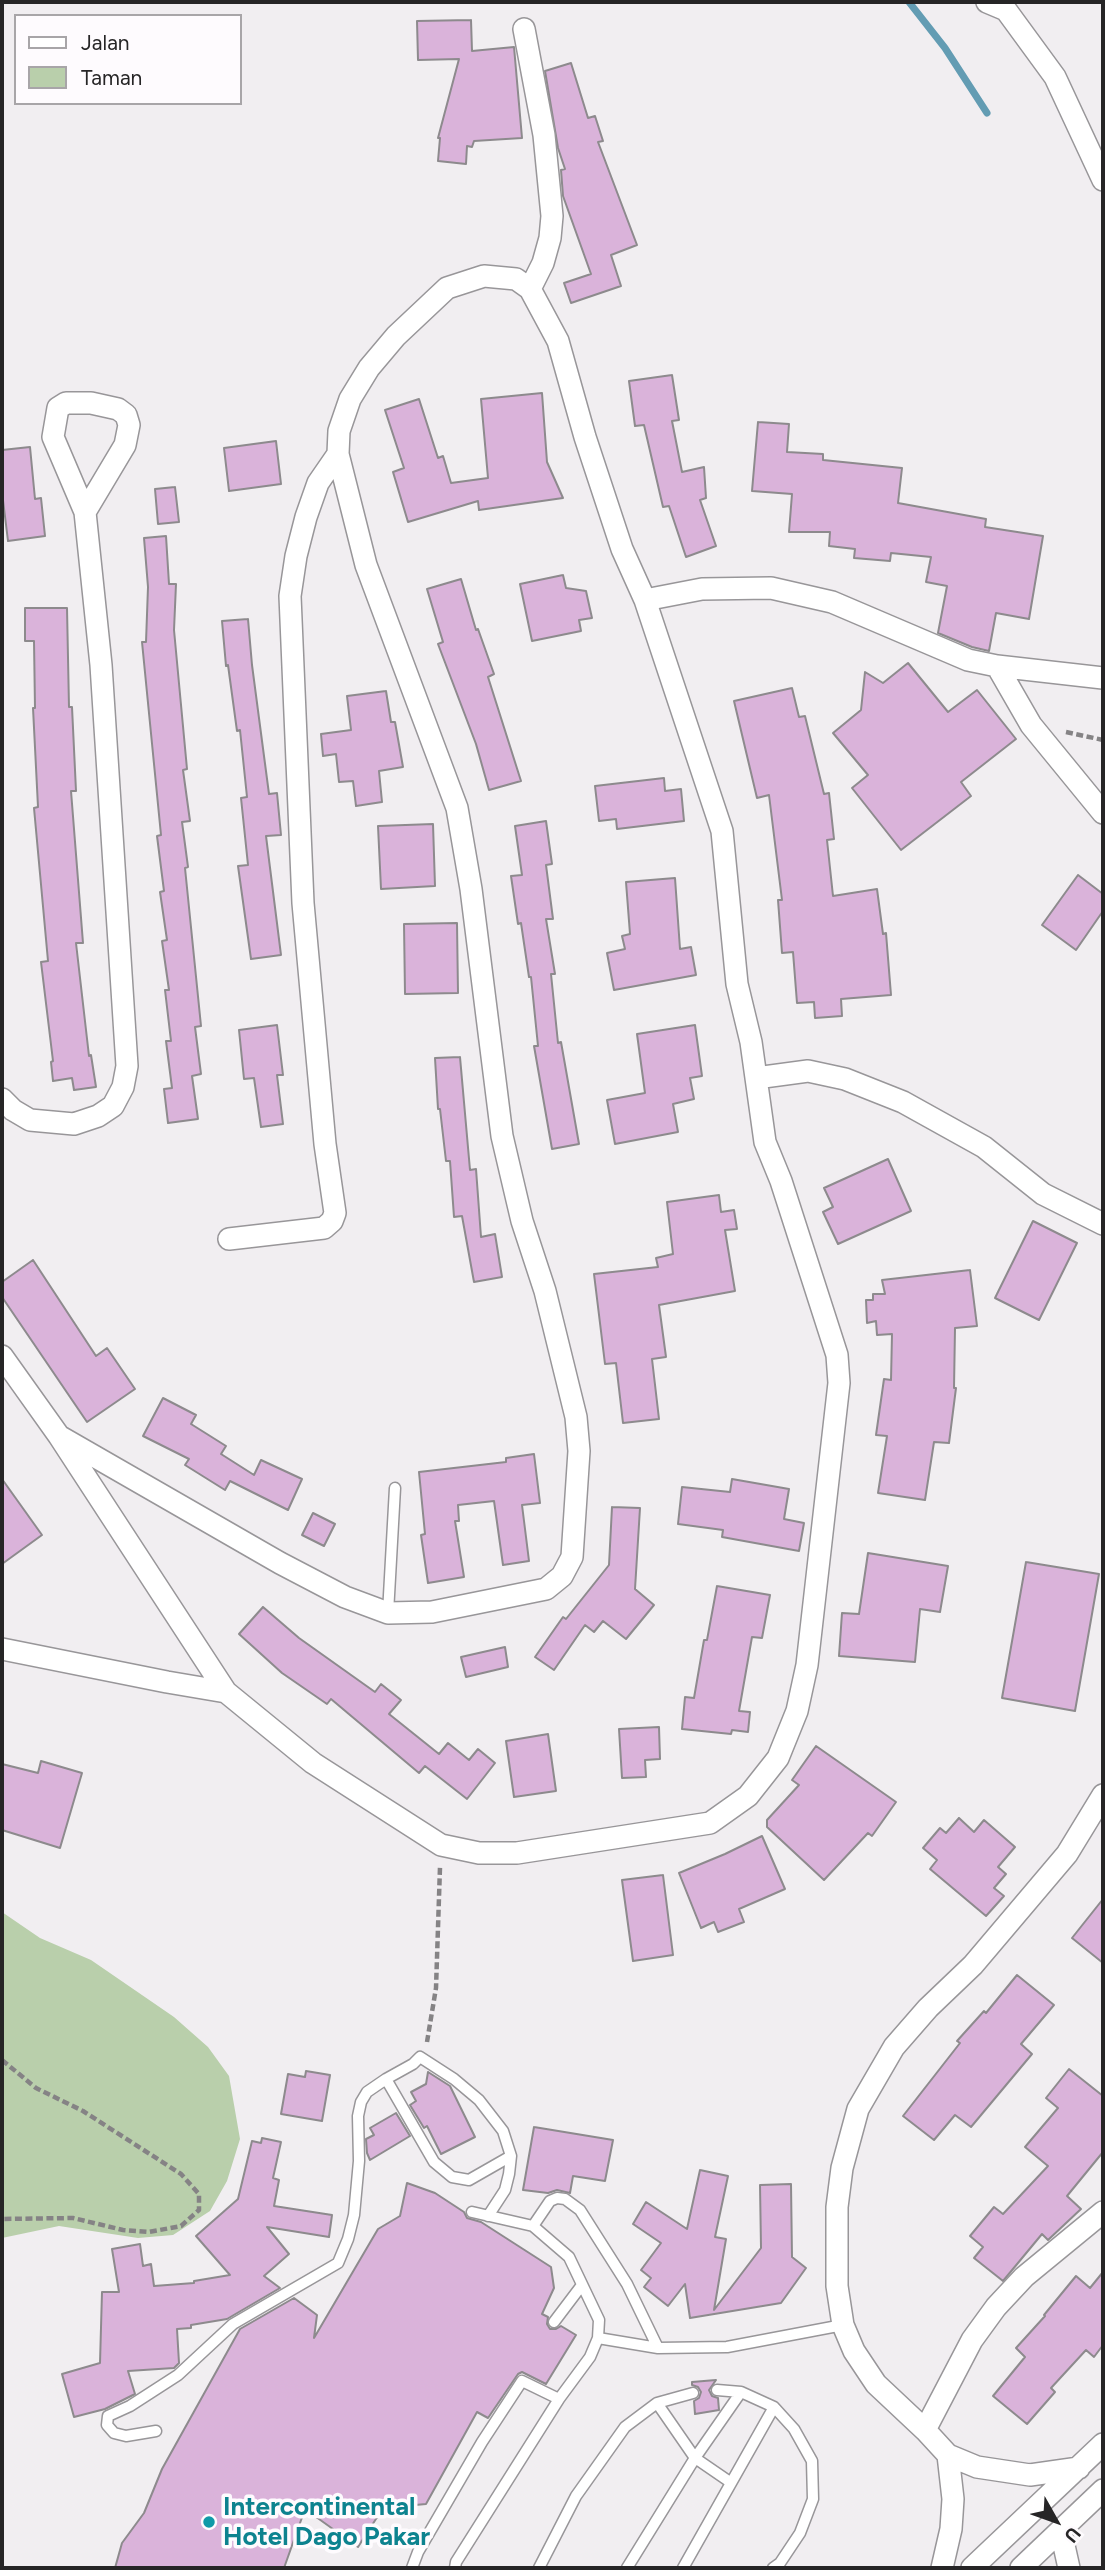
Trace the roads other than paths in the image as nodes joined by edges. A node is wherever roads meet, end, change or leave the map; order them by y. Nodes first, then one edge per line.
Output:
1 (999, 5) edge
2 (524, 29) dead end
3 (1103, 180) edge
4 (530, 289) junction
5 (338, 454) junction
6 (85, 512) junction
7 (645, 600) junction
8 (997, 666) junction
9 (1103, 678) edge
10 (1103, 813) edge
11 (756, 1078) junction
12 (2, 1099) edge
13 (1103, 1224) edge
14 (229, 1239) dead end
15 (2, 1356) edge
16 (58, 1436) junction
17 (395, 1488) dead end
18 (388, 1613) junction
19 (2, 1649) edge
20 (226, 1692) junction
21 (1103, 1795) edge
22 (386, 2079) junction
23 (511, 2156) junction
24 (472, 2212) dead end
25 (1103, 2212) edge
26 (488, 2216) junction
27 (533, 2226) junction
28 (582, 2285) junction
29 (554, 2322) dead end
30 (843, 2325) junction
31 (598, 2338) junction
32 (658, 2348) junction
33 (717, 2390) dead end
34 (741, 2392) junction
35 (693, 2393) dead end
36 (559, 2399) junction
37 (657, 2403) junction
38 (774, 2407) junction
39 (925, 2430) junction
40 (156, 2431) dead end
41 (1103, 2444) edge
42 (948, 2455) junction
43 (695, 2458) junction
44 (1079, 2468) junction
45 (730, 2482) junction
46 (1103, 2490) edge
47 (1061, 2532) junction
48 (418, 2552) junction
49 (686, 2564) edge
50 (412, 2568) edge
51 (424, 2568) edge
52 (455, 2568) edge
53 (539, 2568) edge
54 (627, 2568) edge
55 (698, 2568) edge
56 (773, 2568) edge
57 (942, 2568) edge
58 (972, 2568) edge
59 (1021, 2568) edge
60 (1069, 2568) edge

1 - 3 street
2 - 4 street
4 - 5 street
4 - 7 street
5 - 14 street
5 - 18 street
6 - 6 street
6 - 12 street
7 - 8 street
7 - 11 street
8 - 9 street
8 - 10 street
11 - 13 street
11 - 20 street
15 - 16 street
16 - 18 street
16 - 20 street
17 - 18 lane
19 - 20 street
21 - 30 street
22 - 23 lane
22 - 23 lane
22 - 40 lane
23 - 26 lane
24 - 26 lane
25 - 39 street
26 - 27 lane
27 - 28 lane
27 - 32 lane
28 - 29 lane
28 - 31 lane
30 - 32 lane
30 - 39 street
31 - 32 lane
31 - 36 lane
33 - 34 lane
34 - 38 lane
34 - 43 lane
35 - 37 lane
36 - 48 lane
36 - 52 lane
37 - 43 lane
37 - 53 lane
38 - 45 lane
38 - 56 lane
39 - 42 street
41 - 44 street
42 - 44 street
42 - 57 street
43 - 45 lane
43 - 54 lane
44 - 58 street
45 - 49 lane
46 - 47 street
47 - 59 street
47 - 60 street
48 - 50 lane
48 - 51 lane
49 - 55 lane

